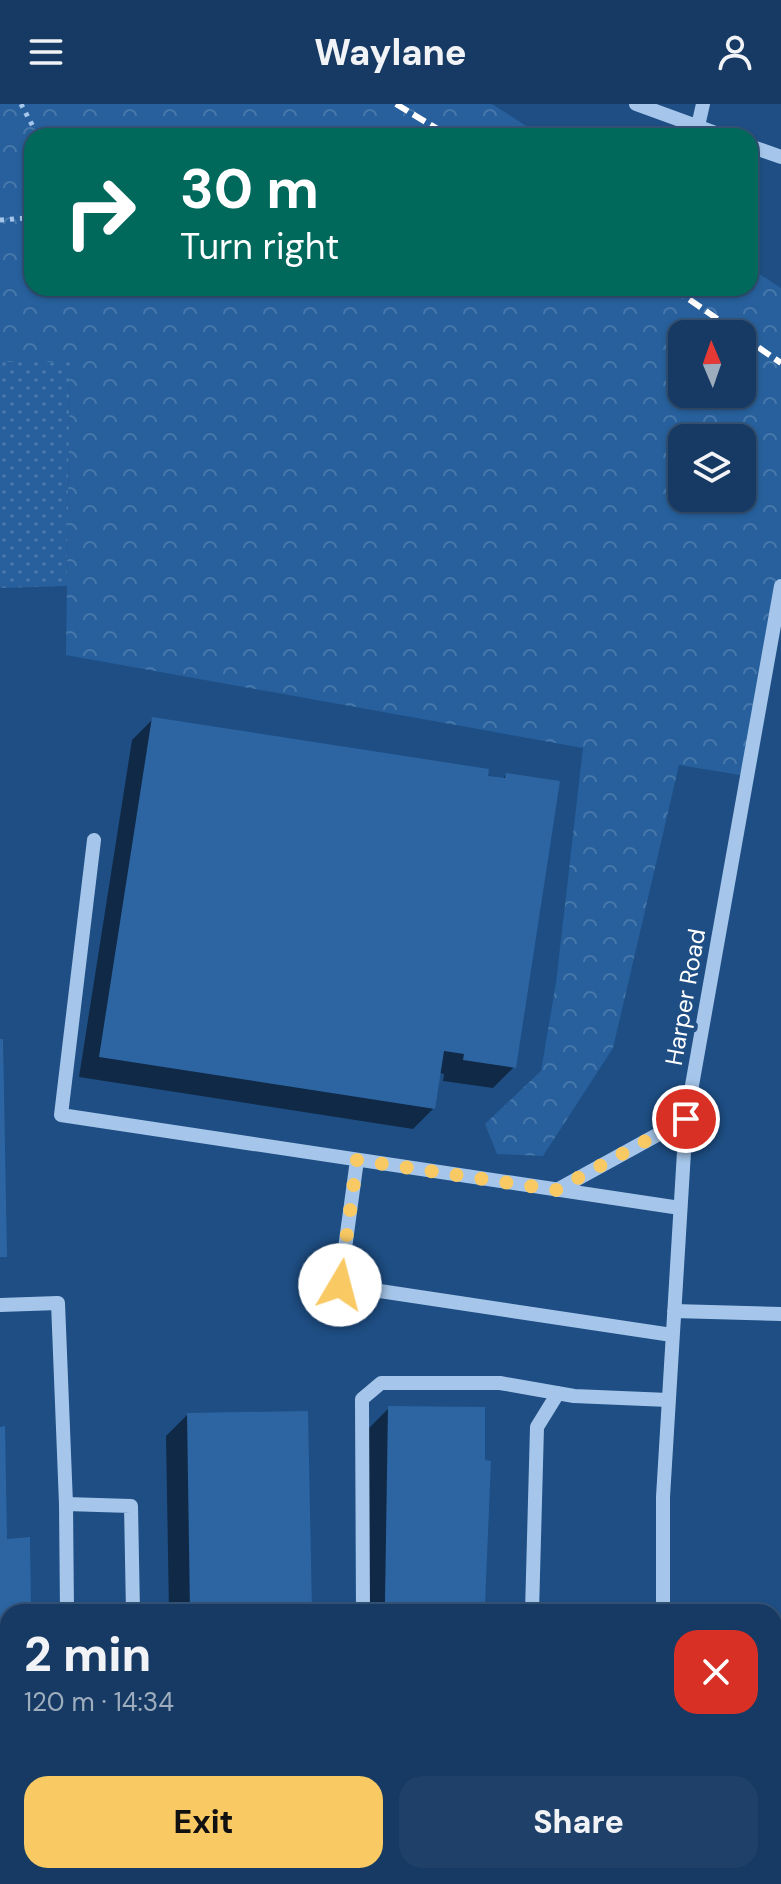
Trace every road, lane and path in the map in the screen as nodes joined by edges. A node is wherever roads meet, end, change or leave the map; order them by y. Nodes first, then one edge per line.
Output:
1 (21, 104) edge
2 (636, 104) edge
3 (703, 104) edge
4 (698, 126) junction
5 (34, 128) edge
6 (703, 128) edge
7 (758, 149) edge
8 (781, 157) edge
9 (24, 218) edge
10 (0, 220) edge
11 (781, 586) edge
12 (94, 840) dead end
13 (686, 1119) junction
14 (357, 1160) junction
15 (556, 1190) junction
16 (680, 1208) junction
17 (0, 1305) edge
18 (674, 1311) junction
19 (781, 1314) edge
20 (672, 1335) junction
21 (558, 1393) junction
22 (668, 1400) junction
23 (66, 1504) junction
24 (67, 1604) edge
25 (133, 1604) edge
26 (363, 1604) edge
27 (532, 1604) edge
28 (663, 1604) edge

1 - 5 path
2 - 4 street
3 - 4 street
4 - 6 street
7 - 8 street
9 - 10 path
11 - 13 street, Harper Road
12 - 14 street
13 - 15 street
13 - 16 street, Harper Road
14 - 15 street
14 - 20 street
15 - 16 street
16 - 18 street, Harper Road
17 - 23 street
18 - 19 street
18 - 20 street, Harper Road
20 - 22 street, Harper Road
21 - 22 street
21 - 26 street
21 - 27 street
22 - 28 street, Harper Road
23 - 24 street
23 - 25 street

